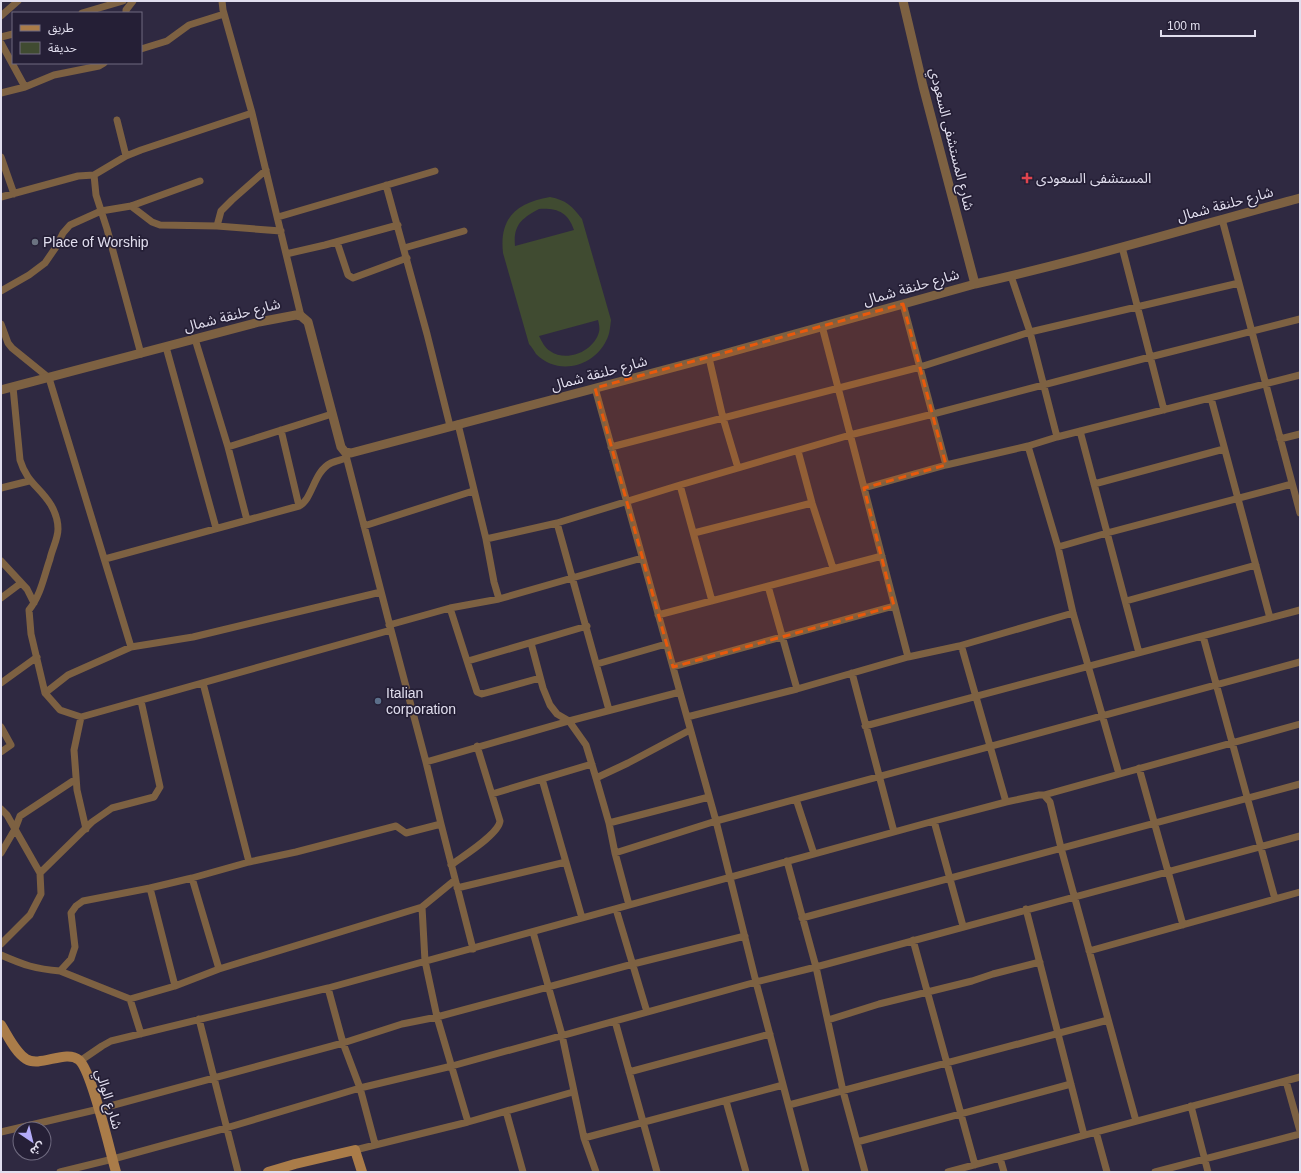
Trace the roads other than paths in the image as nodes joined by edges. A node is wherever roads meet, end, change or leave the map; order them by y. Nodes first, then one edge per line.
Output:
1 (18, 1) edge
2 (123, 1) edge
3 (133, 1) edge
4 (222, 1) edge
5 (903, 1) edge
6 (85, 12) edge
7 (126, 12) edge
8 (224, 14) junction
9 (1, 16) edge
10 (12, 34) edge
11 (1, 37) edge
12 (1, 43) edge
13 (142, 49) edge
14 (12, 63) edge
15 (12, 64) edge
16 (102, 64) edge
17 (25, 87) junction
18 (1, 93) edge
19 (252, 113) junction
20 (117, 120) dead end
21 (126, 156) junction
22 (1, 157) edge
23 (266, 170) junction
24 (435, 171) dead end
25 (94, 176) junction
26 (200, 181) dead end
27 (386, 185) junction
28 (14, 194) junction
29 (1, 197) edge
30 (1300, 198) edge
31 (131, 206) junction
32 (101, 211) junction
33 (278, 217) junction
34 (1222, 219) junction
35 (398, 225) junction
36 (217, 226) junction
37 (281, 231) junction
38 (464, 231) dead end
39 (337, 242) junction
40 (1122, 247) junction
41 (404, 248) junction
42 (286, 254) junction
43 (407, 258) junction
44 (1011, 276) junction
45 (1239, 283) junction
46 (975, 284) junction
47 (1, 291) edge
48 (903, 304) junction
49 (1138, 308) junction
50 (301, 316) junction
51 (1300, 319) edge
52 (1, 324) edge
53 (822, 326) junction
54 (1252, 331) junction
55 (1030, 332) junction
56 (195, 339) junction
57 (166, 347) junction
58 (141, 354) junction
59 (1150, 357) junction
60 (709, 358) junction
61 (920, 367) junction
62 (1300, 375) edge
63 (49, 378) junction
64 (1266, 384) junction
65 (1043, 385) junction
66 (13, 387) junction
67 (837, 387) junction
68 (595, 388) junction
69 (1, 390) edge
70 (1211, 398) junction
71 (1164, 410) junction
72 (332, 414) junction
73 (933, 414) junction
74 (723, 418) junction
75 (454, 425) junction
76 (281, 430) junction
77 (1080, 431) junction
78 (1300, 434) edge
79 (850, 435) junction
80 (1057, 437) junction
81 (1280, 439) junction
82 (1028, 446) junction
83 (228, 447) junction
84 (611, 447) junction
85 (1224, 449) junction
86 (798, 451) junction
87 (345, 455) junction
88 (946, 465) junction
89 (738, 468) junction
90 (29, 481) junction
91 (1094, 484) junction
92 (1292, 484) junction
93 (680, 485) junction
94 (1, 488) edge
95 (864, 488) junction
96 (473, 491) junction
97 (1298, 497) edge
98 (1237, 498) junction
99 (626, 502) junction
100 (812, 503) junction
101 (299, 506) junction
102 (1300, 513) edge
103 (247, 520) junction
104 (557, 523) junction
105 (364, 526) junction
106 (216, 528) junction
107 (1107, 533) junction
108 (694, 534) junction
109 (486, 539) junction
110 (1058, 547) junction
111 (882, 556) junction
112 (642, 558) junction
113 (105, 559) junction
114 (1, 562) edge
115 (1256, 565) junction
116 (833, 568) junction
117 (574, 579) junction
118 (21, 583) junction
119 (768, 586) junction
120 (381, 592) junction
121 (1, 598) edge
122 (499, 599) junction
123 (712, 601) junction
124 (1126, 601) junction
125 (34, 604) junction
126 (894, 606) junction
127 (450, 608) junction
128 (1300, 610) edge
129 (1073, 613) junction
130 (658, 615) junction
131 (1270, 618) junction
132 (587, 626) junction
133 (390, 628) junction
134 (783, 636) junction
135 (1203, 636) junction
136 (531, 643) junction
137 (666, 644) junction
138 (959, 646) junction
139 (131, 647) junction
140 (1140, 653) junction
141 (908, 657) junction
142 (37, 658) junction
143 (468, 661) junction
144 (1300, 662) edge
145 (597, 664) junction
146 (673, 667) junction
147 (1088, 667) junction
148 (852, 673) junction
149 (540, 678) junction
150 (1, 683) edge
151 (203, 683) junction
152 (1216, 685) junction
153 (797, 689) junction
154 (680, 692) junction
155 (45, 693) junction
156 (975, 697) junction
157 (141, 701) junction
158 (609, 710) junction
159 (1102, 716) junction
160 (82, 717) junction
161 (687, 717) junction
162 (569, 721) junction
163 (1300, 724) edge
164 (865, 726) junction
165 (1, 727) edge
166 (690, 730) junction
167 (1232, 743) junction
168 (478, 746) junction
169 (989, 746) junction
170 (1, 752) edge
171 (426, 762) junction
172 (592, 764) junction
173 (1139, 768) junction
174 (1119, 774) junction
175 (879, 776) junction
176 (596, 778) junction
177 (76, 779) junction
178 (542, 779) junction
179 (1300, 784) edge
180 (492, 794) junction
181 (709, 796) junction
182 (1044, 796) junction
183 (1247, 798) junction
184 (796, 799) junction
185 (1006, 802) junction
186 (1, 810) edge
187 (716, 821) junction
188 (934, 821) junction
189 (609, 823) junction
190 (1155, 823) junction
191 (441, 824) junction
192 (15, 829) junction
193 (86, 830) junction
194 (894, 832) junction
195 (1300, 836) edge
196 (1260, 847) junction
197 (1061, 848) junction
198 (1, 853) edge
199 (615, 853) junction
200 (814, 854) junction
201 (787, 861) junction
202 (249, 862) junction
203 (566, 862) junction
204 (451, 865) junction
205 (1168, 871) junction
206 (40, 873) junction
207 (729, 877) junction
208 (192, 878) junction
209 (950, 878) junction
210 (455, 880) junction
211 (150, 888) junction
212 (457, 888) junction
213 (1300, 892) edge
214 (1074, 896) junction
215 (1275, 899) junction
216 (629, 905) junction
217 (422, 907) junction
218 (616, 909) junction
219 (1026, 910) junction
220 (582, 918) junction
221 (802, 918) junction
222 (1183, 924) junction
223 (963, 926) junction
224 (533, 932) junction
225 (745, 936) junction
226 (913, 940) junction
227 (1, 944) edge
228 (473, 949) junction
229 (1089, 951) junction
230 (1, 955) edge
231 (425, 961) junction
232 (1040, 962) junction
233 (633, 964) junction
234 (816, 967) junction
235 (219, 968) junction
236 (60, 971) junction
237 (756, 982) junction
238 (175, 986) junction
239 (548, 986) junction
240 (328, 988) junction
241 (927, 992) junction
242 (130, 998) junction
243 (647, 1012) junction
244 (437, 1017) junction
245 (199, 1019) junction
246 (828, 1020) junction
247 (1108, 1020) junction
248 (615, 1021) junction
249 (1, 1025) edge
250 (141, 1034) junction
251 (770, 1034) junction
252 (1058, 1034) junction
253 (562, 1035) junction
254 (343, 1043) junction
255 (80, 1061) junction
256 (947, 1063) junction
257 (452, 1066) junction
258 (629, 1072) junction
259 (1300, 1077) edge
260 (214, 1078) junction
261 (1286, 1081) junction
262 (1071, 1084) junction
263 (783, 1086) junction
264 (360, 1088) junction
265 (843, 1091) junction
266 (573, 1092) junction
267 (726, 1101) junction
268 (788, 1105) junction
269 (1190, 1106) junction
270 (99, 1109) junction
271 (506, 1112) junction
272 (961, 1114) junction
273 (1136, 1121) junction
274 (468, 1122) junction
275 (644, 1122) junction
276 (226, 1128) junction
277 (1, 1132) edge
278 (1096, 1132) junction
279 (1300, 1132) edge
280 (1084, 1135) junction
281 (584, 1138) junction
282 (857, 1142) junction
283 (375, 1144) junction
284 (355, 1150) junction
285 (1000, 1158) junction
286 (113, 1159) junction
287 (1205, 1159) junction
288 (975, 1165) junction
289 (60, 1172) edge
290 (116, 1172) edge
291 (238, 1172) edge
292 (268, 1172) edge
293 (362, 1172) edge
294 (523, 1172) edge
295 (596, 1172) edge
296 (657, 1172) edge
297 (746, 1172) edge
298 (806, 1172) edge
299 (865, 1172) edge
300 (948, 1172) edge
301 (1004, 1172) edge
302 (1107, 1172) edge
303 (1155, 1172) edge
304 (1208, 1172) edge

1 - 9 street
2 - 6 street
3 - 7 street
4 - 8 street
5 - 46 street, شارع المستشفى السعودي
8 - 13 street
8 - 19 street
10 - 11 street
12 - 14 street
15 - 17 street
16 - 17 street
17 - 18 street
19 - 21 street
19 - 23 street
20 - 21 street
21 - 25 street
22 - 28 street
23 - 33 street
23 - 36 street
24 - 27 street
25 - 28 street
25 - 32 street
26 - 31 street
27 - 33 street
27 - 35 street
28 - 29 street
30 - 34 street, شارع حلنقة شمال
31 - 32 street
31 - 36 street
32 - 47 street
32 - 58 street
33 - 37 street
34 - 40 street, شارع حلنقة شمال
34 - 45 street
35 - 39 street
35 - 41 street
36 - 37 street
37 - 42 street
38 - 41 street
39 - 42 street
39 - 43 street
40 - 44 street, شارع حلنقة شمال
40 - 49 street
41 - 43 street
42 - 50 street
43 - 75 street
44 - 46 street, شارع حلنقة شمال
44 - 55 street
45 - 49 street
45 - 54 street
46 - 48 street, شارع حلنقة شمال
48 - 53 street, شارع حلنقة شمال
48 - 61 street
49 - 55 street
49 - 59 street
50 - 56 street, شارع حلنقة شمال
50 - 72 street, شارع حلنقة شمال
51 - 54 street
52 - 63 street
53 - 60 street, شارع حلنقة شمال
53 - 67 street
54 - 59 street
54 - 64 street
55 - 61 street
55 - 65 street
56 - 57 street, شارع حلنقة شمال
56 - 83 street
57 - 58 street, شارع حلنقة شمال
57 - 106 street
58 - 63 street, شارع حلنقة شمال
59 - 65 street
59 - 71 street
60 - 68 street, شارع حلنقة شمال
60 - 74 street
61 - 67 street
61 - 73 street
62 - 64 street
63 - 66 street, شارع حلنقة شمال
63 - 113 street
64 - 70 street
64 - 81 street
65 - 73 street
65 - 80 street
66 - 69 street, شارع حلنقة شمال
66 - 90 street
67 - 74 street
67 - 79 street
68 - 75 street, شارع حلنقة شمال
68 - 84 street
70 - 71 street
70 - 85 street
71 - 77 street
72 - 76 street
72 - 87 street, شارع حلنقة شمال
73 - 79 street
73 - 88 street
74 - 84 street
74 - 89 street
75 - 87 street, شارع حلنقة شمال
75 - 96 street
76 - 83 street
76 - 101 street
77 - 80 street
77 - 91 street
78 - 81 street
79 - 86 street
79 - 95 street
80 - 82 street
81 - 92 street
82 - 88 street
82 - 110 street
83 - 103 street
84 - 99 street
85 - 91 street
85 - 98 street
86 - 89 street
86 - 100 street
87 - 101 street
87 - 105 street
88 - 95 street
89 - 93 street
90 - 94 street
90 - 125 street
91 - 107 street
92 - 97 street
92 - 98 street
93 - 99 street
93 - 108 street
95 - 111 street
96 - 105 street
96 - 109 street
97 - 102 street
98 - 107 street
98 - 115 street
99 - 104 street
99 - 112 street
100 - 108 street
100 - 116 street
101 - 103 street
103 - 106 street
104 - 109 street
104 - 117 street
105 - 120 street
106 - 113 street
107 - 110 street
107 - 124 street
108 - 123 street
109 - 122 street
110 - 129 street
111 - 116 street
111 - 126 street
112 - 117 street
112 - 130 street
113 - 139 street
114 - 118 street
115 - 124 street
115 - 131 street
116 - 119 street
117 - 122 street
117 - 132 street
118 - 121 street
118 - 125 street
119 - 123 street
119 - 134 street
120 - 133 street
120 - 139 street
122 - 127 street
123 - 130 street
124 - 140 street
125 - 142 street
126 - 134 street
126 - 141 street
127 - 133 street
127 - 143 street
128 - 131 street
129 - 138 street
129 - 147 street
130 - 137 street
131 - 135 street
132 - 136 street
132 - 145 street
133 - 151 street
133 - 171 street
134 - 146 street
134 - 153 street
135 - 140 street
135 - 152 street
136 - 143 street
136 - 149 street
137 - 145 street
137 - 146 street
138 - 141 street
138 - 156 street
139 - 155 street
140 - 147 street
141 - 148 street
142 - 150 street
142 - 155 street
143 - 149 street
144 - 152 street
145 - 158 street
146 - 154 street
147 - 156 street
147 - 159 street
148 - 153 street
148 - 164 street
149 - 162 street
151 - 157 street
151 - 202 street
152 - 159 street
152 - 167 street
153 - 161 street
154 - 158 street
154 - 161 street
155 - 160 street
156 - 164 street
156 - 169 street
157 - 160 street
157 - 193 street
158 - 162 street
159 - 169 street
159 - 174 street
160 - 177 street
161 - 166 street
162 - 168 street
162 - 172 street
163 - 167 street
164 - 175 street
165 - 170 street
166 - 176 street
166 - 181 street
167 - 173 street
167 - 183 street
168 - 171 street
168 - 180 street
169 - 175 street
169 - 185 street
171 - 191 street
172 - 176 street
172 - 178 street
173 - 174 street
173 - 190 street
174 - 182 street
175 - 184 street
175 - 194 street
176 - 189 street
177 - 192 street
177 - 193 street
178 - 180 street
178 - 203 street
179 - 183 street
180 - 204 street
181 - 187 street
181 - 189 street
182 - 185 street
182 - 197 street
183 - 190 street
183 - 196 street
184 - 187 street
184 - 200 street
185 - 188 street
186 - 192 street
187 - 199 street
187 - 207 street
188 - 194 street
188 - 209 street
189 - 199 street
190 - 197 street
190 - 205 street
191 - 202 street
191 - 204 street
192 - 198 street
192 - 206 street
193 - 206 street
194 - 200 street
195 - 196 street
196 - 205 street
196 - 215 street
197 - 209 street
197 - 214 street
199 - 216 street
200 - 201 street
201 - 207 street
201 - 221 street
202 - 208 street
203 - 212 street
203 - 220 street
204 - 210 street
205 - 214 street
205 - 222 street
206 - 227 street
207 - 216 street
207 - 225 street
208 - 211 street
208 - 235 street
209 - 221 street
209 - 223 street
210 - 212 street
210 - 217 street
211 - 236 street
211 - 238 street
212 - 228 street
213 - 215 street
214 - 219 street
214 - 229 street
215 - 222 street
216 - 218 street
217 - 231 street
217 - 235 street
218 - 220 street
218 - 233 street
219 - 223 street
219 - 232 street
220 - 224 street
221 - 234 street
222 - 229 street
223 - 226 street
224 - 228 street
224 - 239 street
225 - 233 street
225 - 237 street
226 - 234 street
226 - 241 street
228 - 231 street
229 - 247 street
230 - 236 street
231 - 240 street
231 - 244 street
232 - 241 street
232 - 252 street
233 - 239 street
233 - 243 street
234 - 237 street
234 - 246 street
235 - 238 street
236 - 242 street
237 - 243 street
237 - 251 street
238 - 242 street
239 - 244 street
239 - 253 street
240 - 245 street
240 - 254 street
241 - 246 street
241 - 256 street
242 - 250 street
243 - 248 street
244 - 254 street
244 - 257 street
245 - 250 street
245 - 260 street
246 - 265 street
247 - 252 street
247 - 273 street
248 - 253 street
248 - 258 street
249 - 255 main road, شارع الوالي
250 - 255 street
251 - 258 street
251 - 263 street
252 - 256 street
252 - 262 street
253 - 257 street
253 - 266 street
254 - 260 street
254 - 264 street
255 - 270 main road, شارع الوالي
256 - 265 street
256 - 272 street
257 - 264 street
257 - 274 street
258 - 275 street
259 - 261 street
260 - 270 street
260 - 276 street
261 - 269 street
261 - 279 street
262 - 272 street
262 - 280 street
263 - 267 street
263 - 268 street
264 - 276 street
264 - 283 street
265 - 268 street
265 - 282 street
266 - 271 street
266 - 281 street
267 - 275 street
267 - 297 street
268 - 298 street
269 - 273 street
269 - 287 street
270 - 277 street
270 - 286 main road, شارع الوالي
271 - 274 street
271 - 294 street
272 - 282 street
272 - 288 street
273 - 278 street
274 - 283 street
275 - 281 street
275 - 296 street
276 - 286 street
276 - 291 street
278 - 280 street
278 - 302 street
279 - 287 street
280 - 285 street
281 - 295 street
282 - 299 street
283 - 284 street
284 - 292 main road
284 - 293 main road
285 - 288 street
285 - 301 street
286 - 289 street
286 - 290 main road, شارع الوالي
287 - 303 street
287 - 304 street
288 - 300 street

